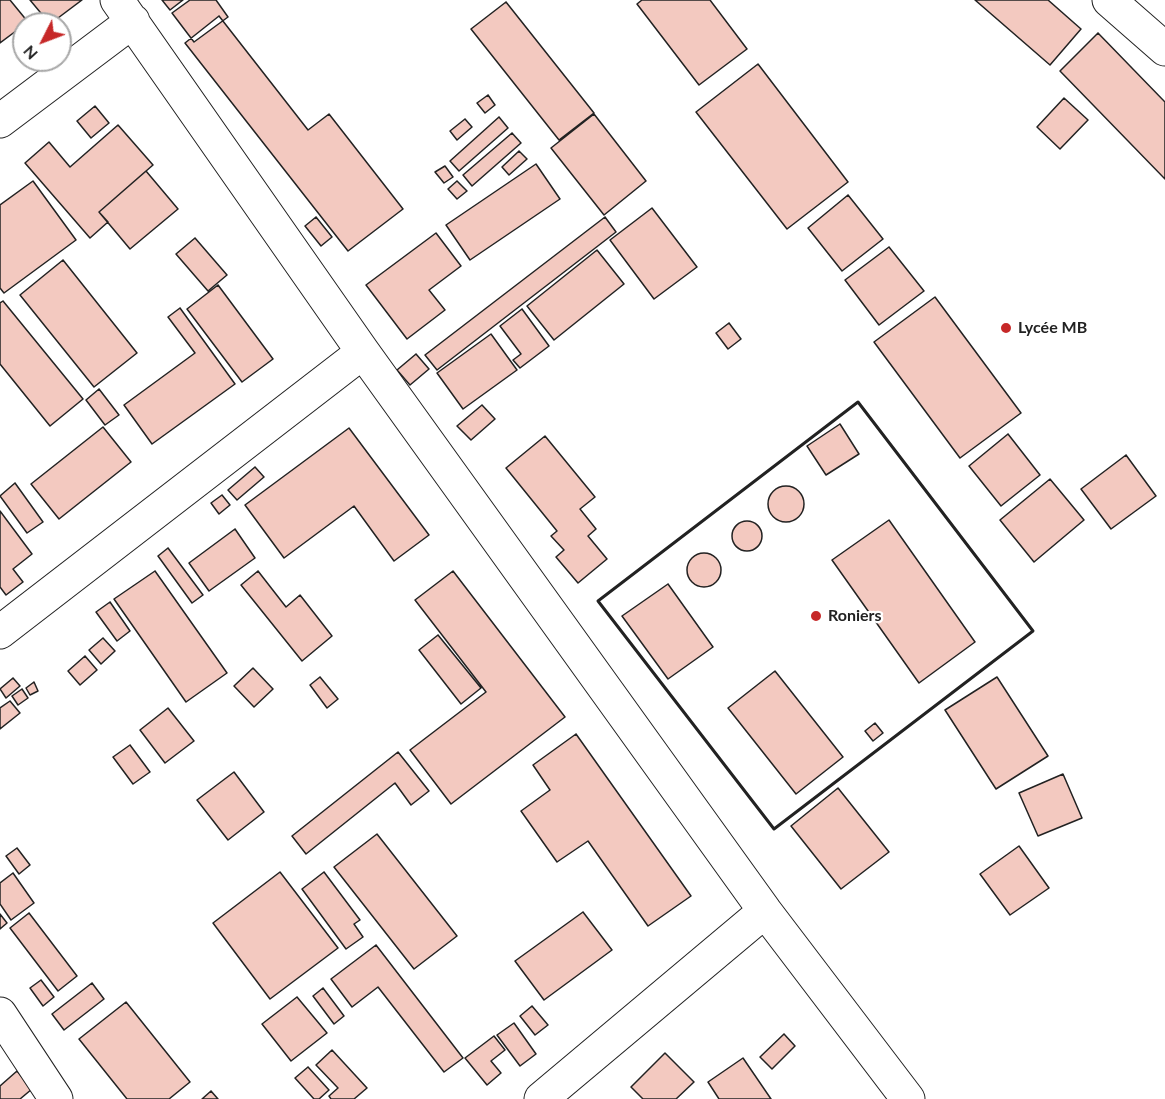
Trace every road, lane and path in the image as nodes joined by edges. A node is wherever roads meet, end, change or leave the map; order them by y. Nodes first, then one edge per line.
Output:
1 (1109, 0) edge
2 (125, 10) edge
3 (1165, 49) edge
4 (0, 121) edge
5 (363, 352) junction
6 (0, 632) edge
7 (765, 910) junction
8 (0, 1014) edge
9 (56, 1099) edge
10 (541, 1099) edge
11 (908, 1099) edge

1 - 3 street
2 - 4 street
2 - 5 street
5 - 6 street
5 - 7 street
7 - 10 street
7 - 11 street
8 - 9 street

